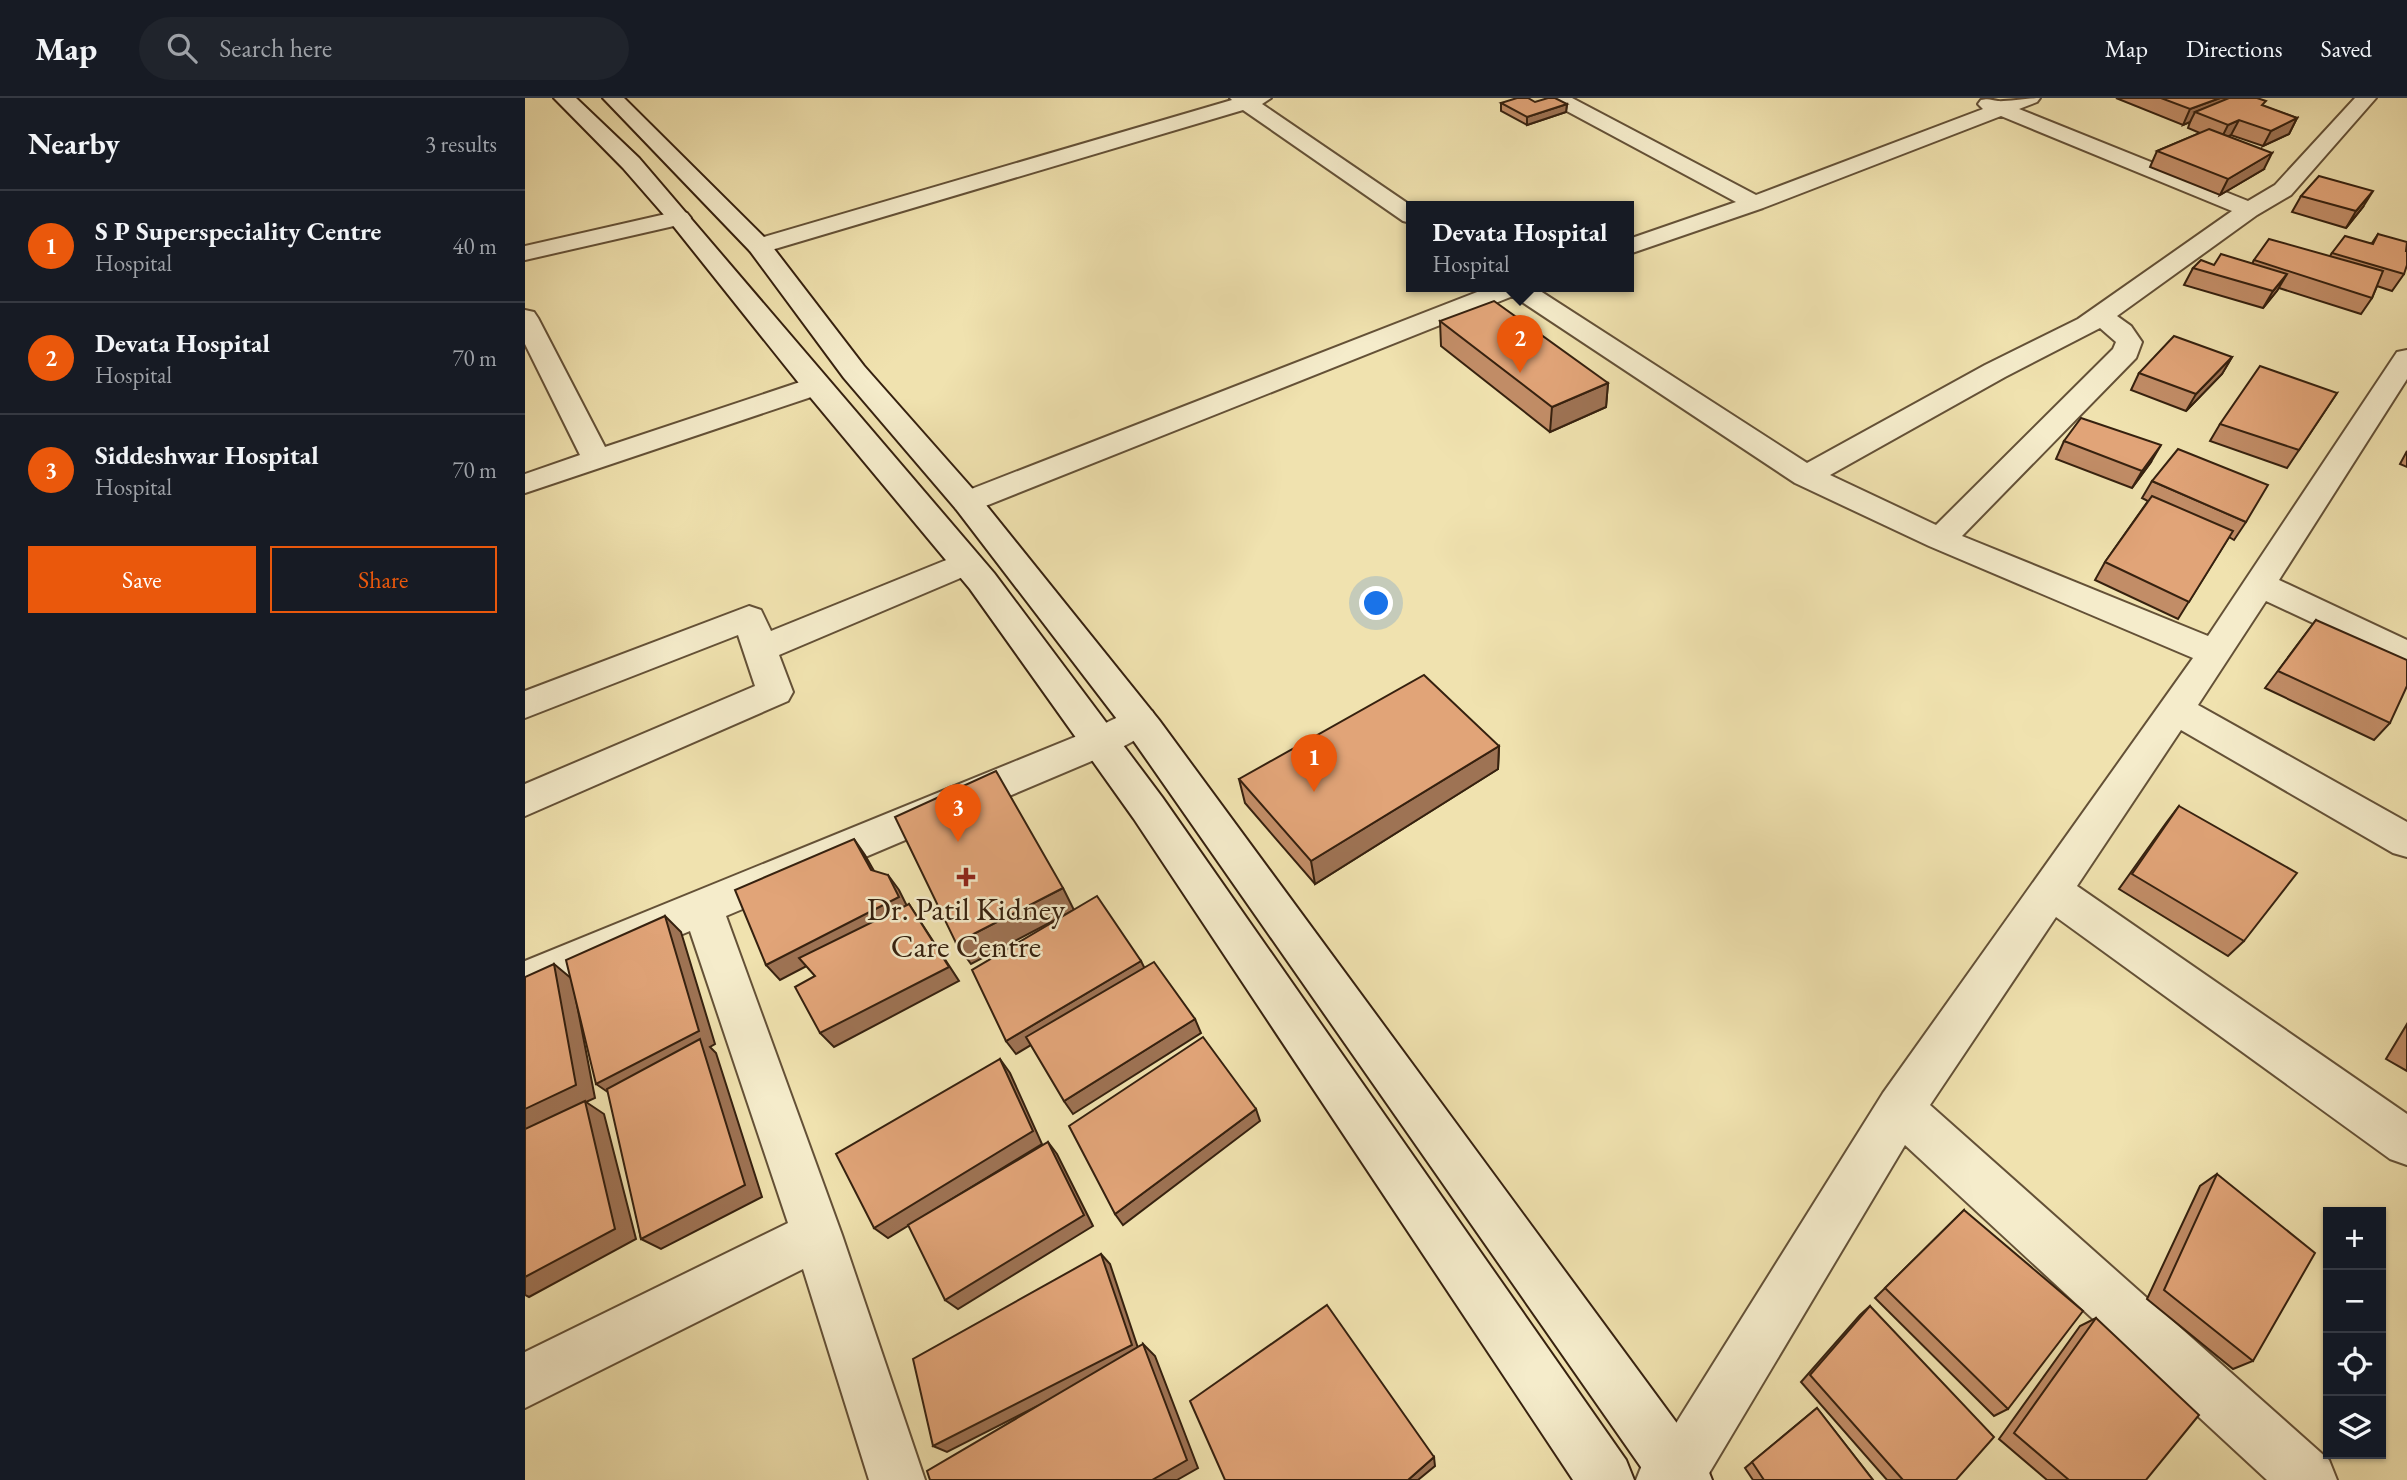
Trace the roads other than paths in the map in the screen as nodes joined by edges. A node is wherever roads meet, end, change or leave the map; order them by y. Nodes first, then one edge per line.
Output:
1 (563, 98) edge
2 (613, 98) edge
3 (1557, 98) edge
4 (1973, 98) edge
5 (2030, 98) edge
6 (2366, 98) edge
7 (1249, 99) edge
8 (2002, 110) junction
9 (1755, 203) junction
10 (2249, 210) junction
11 (1406, 212) edge
12 (679, 218) junction
13 (1634, 245) edge
14 (759, 246) junction
15 (525, 253) edge
16 (1501, 292) edge
17 (1522, 292) edge
18 (2099, 316) junction
19 (525, 318) edge
20 (2407, 358) edge
21 (816, 386) junction
22 (597, 460) junction
23 (1806, 476) junction
24 (525, 484) edge
25 (967, 502) junction
26 (927, 517) junction
27 (1940, 539) junction
28 (966, 563) junction
29 (2259, 584) junction
30 (760, 649) junction
31 (2214, 653) junction
32 (2407, 655) edge
33 (525, 705) edge
34 (2176, 710) junction
35 (1139, 721) junction
36 (1100, 742) junction
37 (525, 801) edge
38 (2407, 841) edge
39 (2051, 891) junction
40 (703, 909) junction
41 (525, 981) edge
42 (1900, 1109) junction
43 (2407, 1142) edge
44 (817, 1235) junction
45 (525, 1381) edge
46 (1675, 1477) edge
47 (897, 1480) edge
48 (1606, 1480) edge
49 (2309, 1480) edge

1 - 12 street
2 - 14 street
3 - 9 street
4 - 8 street
5 - 8 street
6 - 10 street
7 - 11 street
7 - 14 street
8 - 9 street
8 - 10 street
9 - 13 street
10 - 18 street
12 - 15 street
12 - 21 street
14 - 25 street
16 - 25 street
17 - 23 street
18 - 23 street
18 - 27 street
19 - 22 street
20 - 29 street
21 - 22 street
21 - 26 street
22 - 24 street
23 - 27 street
25 - 26 street
25 - 35 street
26 - 28 street
27 - 31 street
28 - 30 street
28 - 36 street
29 - 31 street
29 - 32 street
30 - 33 street
30 - 37 street
31 - 34 street
34 - 38 street
34 - 39 street
35 - 36 street
35 - 46 street
36 - 40 street
36 - 48 street
39 - 42 street
39 - 43 street
40 - 41 street
40 - 44 street
42 - 46 street
42 - 49 street
44 - 45 street
44 - 47 street

